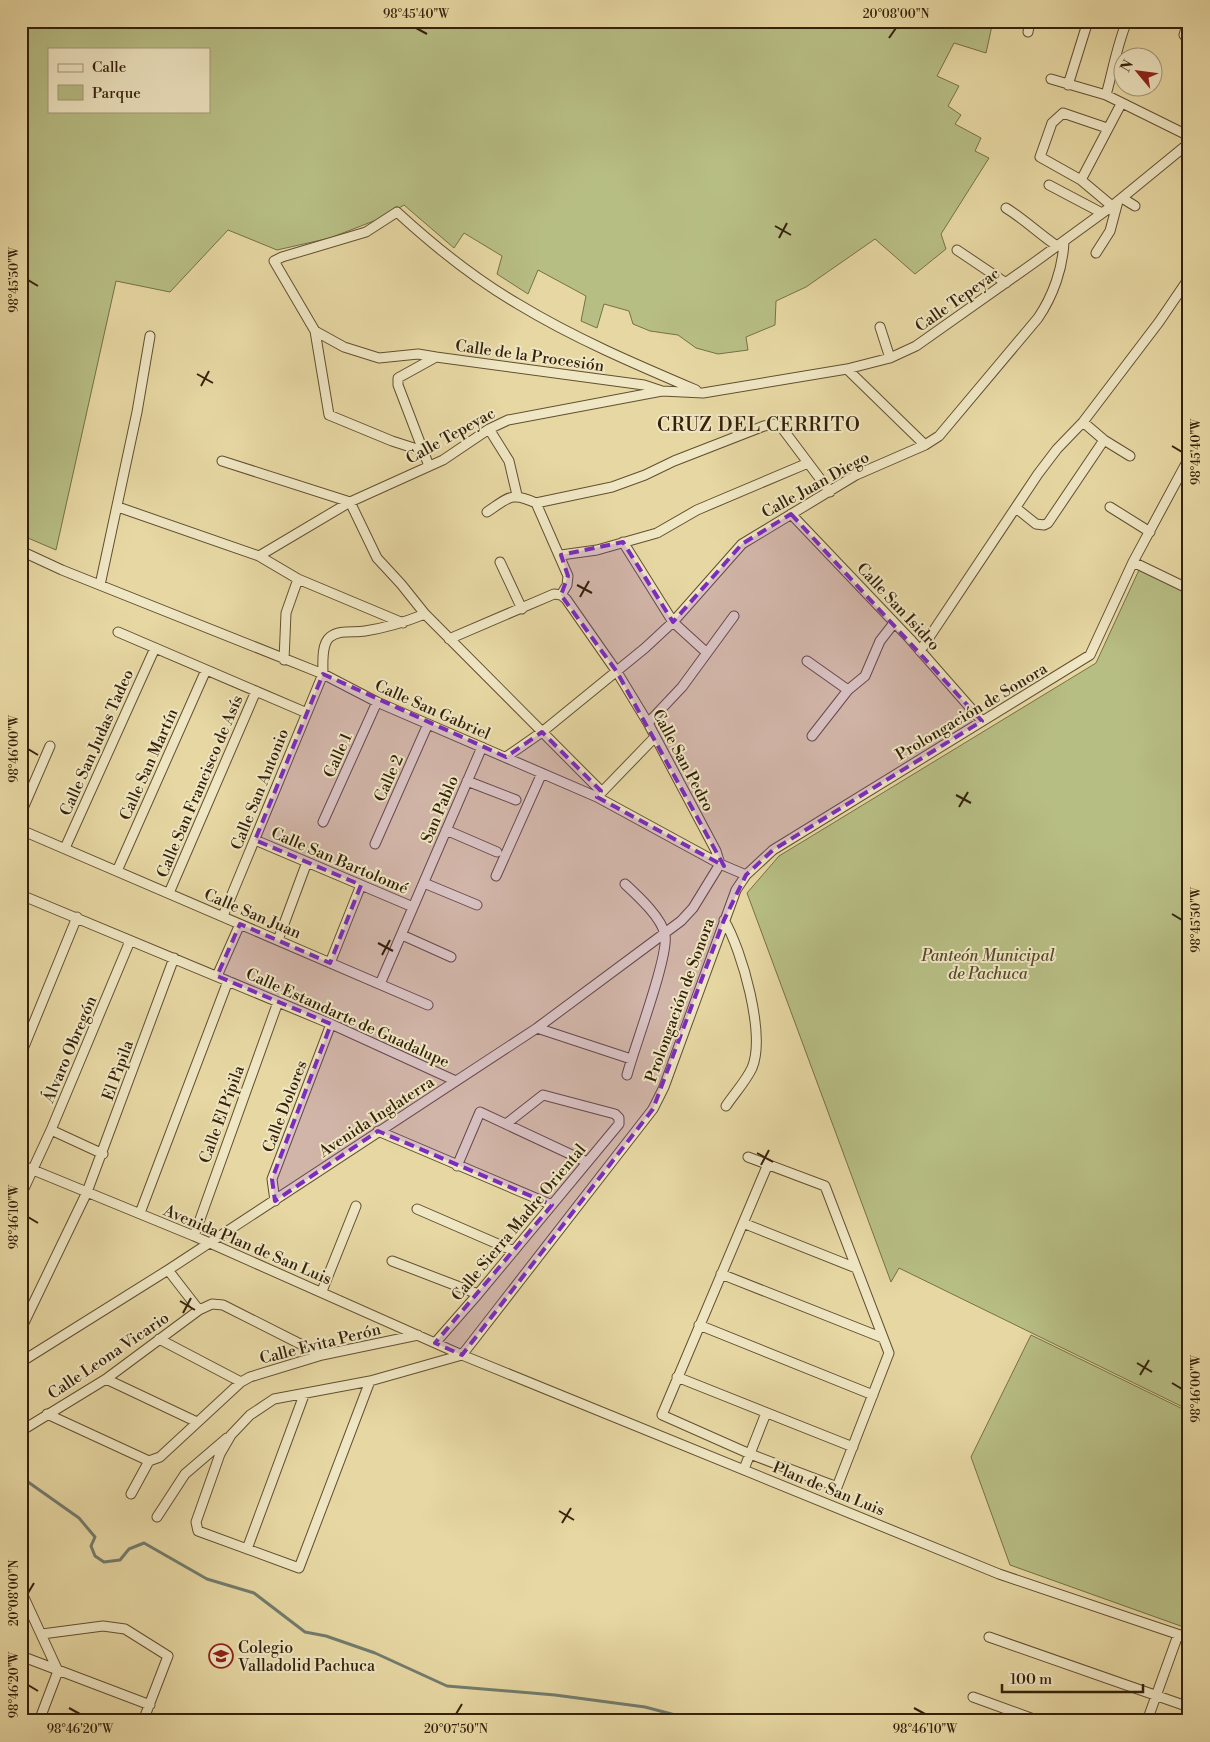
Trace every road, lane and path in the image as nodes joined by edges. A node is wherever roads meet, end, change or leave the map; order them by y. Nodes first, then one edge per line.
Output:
1 (1030, 21) edge
2 (1088, 21) edge
3 (1127, 21) edge
4 (1188, 21) edge
5 (1028, 32) dead end
6 (1184, 35) dead end
7 (1050, 79) dead end
8 (1068, 85) junction
9 (1106, 95) junction
10 (1121, 104) junction
11 (1107, 128) junction
12 (1189, 136) edge
13 (1189, 143) edge
14 (1081, 180) junction
15 (1049, 185) dead end
16 (1117, 202) junction
17 (1135, 206) dead end
18 (1006, 208) dead end
19 (1102, 213) junction
20 (1060, 244) junction
21 (957, 250) dead end
22 (1096, 253) dead end
23 (1189, 278) edge
24 (1006, 283) junction
25 (880, 327) dead end
26 (316, 331) junction
27 (150, 336) dead end
28 (436, 357) junction
29 (890, 358) junction
30 (847, 369) junction
31 (662, 391) junction
32 (703, 393) junction
33 (1083, 422) junction
34 (489, 429) junction
35 (1104, 440) junction
36 (925, 445) junction
37 (423, 451) junction
38 (1130, 456) dead end
39 (1189, 458) edge
40 (222, 461) dead end
41 (808, 463) junction
42 (429, 466) junction
43 (830, 492) junction
44 (517, 495) junction
45 (350, 502) junction
46 (536, 504) junction
47 (118, 506) junction
48 (1110, 507) dead end
49 (1016, 508) junction
50 (486, 512) dead end
51 (791, 514) junction
52 (1150, 532) junction
53 (623, 542) junction
54 (21, 550) edge
55 (560, 555) junction
56 (259, 556) junction
57 (500, 562) dead end
58 (1133, 562) junction
59 (298, 579) junction
60 (100, 585) junction
61 (1189, 589) edge
62 (560, 595) junction
63 (522, 608) junction
64 (425, 614) junction
65 (734, 616) dead end
66 (673, 622) junction
67 (894, 622) junction
68 (403, 623) junction
69 (118, 632) dead end
70 (448, 639) junction
71 (155, 648) junction
72 (918, 649) junction
73 (707, 653) junction
74 (284, 660) junction
75 (807, 661) dead end
76 (206, 670) junction
77 (617, 672) junction
78 (323, 674) junction
79 (848, 690) junction
80 (256, 691) junction
81 (377, 702) junction
82 (307, 713) junction
83 (982, 721) junction
84 (648, 723) junction
85 (428, 724) junction
86 (542, 732) junction
87 (812, 736) dead end
88 (655, 738) junction
89 (50, 746) dead end
90 (482, 747) junction
91 (506, 757) junction
92 (542, 773) junction
93 (467, 781) junction
94 (599, 794) junction
95 (516, 800) dead end
96 (21, 813) edge
97 (323, 822) dead end
98 (21, 830) edge
99 (446, 830) junction
100 (255, 840) junction
101 (375, 844) dead end
102 (66, 848) junction
103 (497, 852) dead end
104 (307, 862) junction
105 (720, 864) junction
106 (117, 871) junction
107 (746, 875) junction
108 (496, 876) dead end
109 (424, 882) junction
110 (625, 884) dead end
111 (361, 885) junction
112 (169, 893) junction
113 (22, 899) edge
114 (477, 905) dead end
115 (413, 907) junction
116 (223, 916) junction
117 (77, 917) junction
118 (724, 920) junction
119 (240, 924) junction
120 (402, 935) junction
121 (665, 935) junction
122 (278, 940) junction
123 (130, 941) junction
124 (451, 956) dead end
125 (174, 958) junction
126 (330, 963) junction
127 (217, 976) junction
128 (228, 981) junction
129 (380, 984) junction
130 (278, 1002) junction
131 (428, 1006) dead end
132 (331, 1024) junction
133 (537, 1028) junction
134 (21, 1054) edge
135 (631, 1059) junction
136 (627, 1075) dead end
137 (456, 1081) junction
138 (726, 1106) dead end
139 (506, 1124) junction
140 (51, 1130) junction
141 (378, 1131) junction
142 (102, 1154) junction
143 (748, 1157) dead end
144 (587, 1162) junction
145 (21, 1164) edge
146 (768, 1164) junction
147 (457, 1166) junction
148 (33, 1170) junction
149 (87, 1192) junction
150 (21, 1195) edge
151 (275, 1201) junction
152 (552, 1205) junction
153 (356, 1206) dead end
154 (417, 1208) dead end
155 (140, 1213) junction
156 (743, 1223) junction
157 (194, 1236) junction
158 (209, 1243) junction
159 (514, 1251) junction
160 (392, 1261) dead end
161 (856, 1268) junction
162 (168, 1270) junction
163 (721, 1274) junction
164 (322, 1291) junction
165 (478, 1294) junction
166 (199, 1310) junction
167 (699, 1326) junction
168 (21, 1329) edge
169 (418, 1335) junction
170 (883, 1338) junction
171 (160, 1339) junction
172 (435, 1343) junction
173 (322, 1355) junction
174 (462, 1355) junction
175 (21, 1362) edge
176 (677, 1377) junction
177 (106, 1379) junction
178 (370, 1381) junction
179 (241, 1382) junction
180 (304, 1395) junction
181 (873, 1395) junction
182 (766, 1413) junction
183 (48, 1414) junction
184 (197, 1422) junction
185 (21, 1432) edge
186 (231, 1435) junction
187 (853, 1447) junction
188 (750, 1454) junction
189 (149, 1461) junction
190 (744, 1469) junction
191 (131, 1494) dead end
192 (157, 1517) dead end
193 (247, 1549) junction
194 (21, 1590) edge
195 (42, 1634) junction
196 (1178, 1635) junction
197 (989, 1637) dead end
198 (1189, 1638) edge
199 (21, 1656) edge
200 (58, 1670) junction
201 (1156, 1696) junction
202 (973, 1697) dead end
203 (150, 1705) junction
204 (1189, 1707) edge
205 (21, 1716) edge
206 (33, 1721) edge
207 (39, 1721) edge
208 (142, 1721) edge
209 (1039, 1721) edge
210 (1147, 1721) edge

1 - 5 street
2 - 8 street
3 - 9 street
4 - 6 street
7 - 8 street
8 - 9 street
9 - 10 street
10 - 11 street
10 - 12 street
11 - 14 street
11 - 14 street
13 - 16 street, Calle Tepeyac
14 - 16 street
15 - 19 street
16 - 17 street
16 - 19 street, Calle Tepeyac
16 - 22 street
18 - 20 street
19 - 20 street, Calle Tepeyac
20 - 24 street, Calle Tepeyac
20 - 36 street, Calle Juan Diego
21 - 24 street
23 - 33 street
24 - 29 street, Calle Tepeyac
25 - 29 street
26 - 28 street
26 - 32 street
26 - 37 street
27 - 47 street
28 - 31 street, Calle de la Procesión
28 - 37 street, Calle de la Procesión
29 - 30 street, Calle Tepeyac
30 - 32 street, Calle Tepeyac
30 - 36 street
31 - 32 street, Calle Tepeyac
31 - 34 street, Calle Tepeyac
33 - 35 street
33 - 49 street
34 - 42 street, Calle Tepeyac
34 - 44 street
35 - 38 street
35 - 49 street
36 - 43 street, Calle Juan Diego
37 - 42 street
39 - 52 street, Prolongación de Sonora
40 - 45 street
41 - 43 street
41 - 46 street
41 - 53 street
42 - 45 street, Calle Tepeyac
43 - 51 street, Calle Juan Diego
44 - 46 street
44 - 50 street
45 - 56 street, Calle Tepeyac
45 - 64 street
46 - 55 street
47 - 56 street
47 - 60 street
48 - 52 street
49 - 72 street
51 - 66 street, Calle Juan Diego
51 - 67 street, Calle San Isidro
52 - 58 street, Prolongación de Sonora
53 - 55 street
53 - 66 street
54 - 60 street, Calle San Gabriel
55 - 62 street
56 - 59 street
57 - 63 street
58 - 61 street
58 - 83 street, Prolongación de Sonora
59 - 68 street
59 - 74 street
60 - 74 street, Calle San Gabriel
62 - 63 street
62 - 77 street, Calle San Pedro
63 - 70 street
64 - 68 street
64 - 70 street
65 - 73 street
66 - 73 street
66 - 77 street, Calle Juan Diego
67 - 72 street, Calle San Isidro
67 - 79 street
68 - 78 street, Calle San Antonio
69 - 71 street
70 - 86 street
71 - 76 street
71 - 102 street, Calle San Judas Tadeo
72 - 83 street, Calle San Isidro
73 - 84 street
74 - 78 street, Calle San Gabriel
75 - 79 street
76 - 80 street
76 - 106 street, Calle San Martín
77 - 84 street, Calle San Pedro
77 - 86 street, Calle Juan Diego
78 - 81 street, Calle San Gabriel
78 - 82 street, Calle San Antonio
79 - 87 street
80 - 82 street
80 - 112 street, Calle San Francisco de Asís
81 - 85 street, Calle San Gabriel
81 - 97 street, Calle 1
82 - 100 street, Calle San Antonio
83 - 107 street, Prolongación de Sonora
84 - 88 street, Calle San Pedro
85 - 90 street, Calle San Gabriel
85 - 101 street, Calle 2
86 - 91 street, Calle Juan Diego
86 - 94 street
88 - 94 street
88 - 105 street, Calle San Pedro
89 - 96 street
90 - 91 street, Calle San Gabriel
90 - 93 street, San Pablo
91 - 92 street, Calle San Gabriel
92 - 94 street, Calle San Gabriel
92 - 108 street
93 - 95 street
93 - 99 street, San Pablo
94 - 105 street, Calle San Gabriel
98 - 102 street, Calle San Juan
99 - 103 street
99 - 109 street, San Pablo
100 - 104 street, Calle San Bartolomé
100 - 116 street, Calle San Antonio
102 - 106 street, Calle San Juan
104 - 111 street, Calle San Bartolomé
104 - 122 street
105 - 107 street, Calle San Gabriel
105 - 121 street, Avenida Inglaterra
106 - 112 street, Calle San Juan
107 - 118 street, Prolongación de Sonora
109 - 114 street
109 - 115 street, San Pablo
110 - 121 street
111 - 115 street, Calle San Bartolomé
111 - 126 street
112 - 116 street, Calle San Juan
113 - 117 street, Calle Estandarte de Guadalupe
115 - 120 street, San Pablo
116 - 119 street, Calle San Juan
117 - 123 street, Calle Estandarte de Guadalupe
117 - 134 street
118 - 138 street
118 - 174 street, Prolongación de Sonora
119 - 122 street, Calle San Juan
119 - 127 street
120 - 124 street
120 - 129 street, San Pablo
121 - 133 street, Avenida Inglaterra
121 - 135 street
122 - 126 street, Calle San Juan
123 - 125 street, Calle Estandarte de Guadalupe
123 - 140 street, Álvaro Obregón
125 - 127 street, Calle Estandarte de Guadalupe
125 - 142 street, El Pìpila
126 - 129 street, Calle San Juan
127 - 128 street, Calle Estandarte de Guadalupe
128 - 130 street, Calle Estandarte de Guadalupe
128 - 155 street, Calle Estandarte de Guadalupe
129 - 131 street, Calle San Juan
130 - 132 street, Calle Estandarte de Guadalupe
130 - 157 street, Calle El Pípila
132 - 137 street, Calle Estandarte de Guadalupe
132 - 151 street, Calle Dolores
133 - 135 street
133 - 137 street, Avenida Inglaterra
135 - 136 street
137 - 141 street, Avenida Inglaterra
139 - 144 street
139 - 144 street, Calle Sierra Madre Oriental
139 - 147 street
140 - 142 street
140 - 148 street, Álvaro Obregón
141 - 147 street
141 - 151 street, Avenida Inglaterra
142 - 149 street, El Pìpila
143 - 146 street
144 - 152 street, Calle Sierra Madre Oriental
145 - 148 street, Avenida Plan de San Luis
146 - 156 street
146 - 161 street
147 - 152 street
148 - 149 street, Avenida Plan de San Luis
148 - 150 street, Álvaro Obregón
149 - 155 street, Avenida Plan de San Luis
149 - 168 street, El Pìpila
151 - 158 street, Avenida Inglaterra
152 - 159 street, Calle Sierra Madre Oriental
153 - 164 street
154 - 159 street
155 - 157 street, Avenida Plan de San Luis
156 - 161 street
156 - 163 street
157 - 158 street, Avenida Plan de San Luis
158 - 162 street, Avenida Inglaterra
158 - 164 street, Avenida Plan de San Luis
159 - 165 street, Calle Sierra Madre Oriental
160 - 165 street
161 - 170 street
162 - 166 street
162 - 175 street, Avenida Inglaterra
163 - 167 street
163 - 170 street
164 - 169 street, Avenida Plan de San Luis
165 - 172 street, Calle Sierra Madre Oriental
166 - 171 street, Calle Leona Vicario
166 - 173 street, Calle Leona Vicario
167 - 176 street
167 - 181 street
169 - 172 street, Avenida Plan de San Luis
169 - 173 street, Calle Evita Perón
170 - 181 street
171 - 177 street, Calle Leona Vicario
171 - 179 street
172 - 174 street, Avenida Plan de San Luis
173 - 179 street, Calle Evita Perón
174 - 178 street
174 - 190 street, Plan de San Luis
176 - 182 street
176 - 188 street
177 - 183 street, Calle Leona Vicario
177 - 184 street
178 - 180 street
178 - 193 street
179 - 184 street, Calle Evita Perón
180 - 186 street
180 - 193 street
181 - 187 street
182 - 187 street
182 - 188 street
183 - 185 street, Calle Leona Vicario
183 - 189 street
184 - 189 street, Calle Evita Perón
186 - 192 street
186 - 193 street
187 - 188 street
188 - 190 street
189 - 191 street, Calle Evita Perón
190 - 196 street, Plan de San Luis
194 - 195 street
195 - 200 street
195 - 203 street
196 - 198 street, Plan de San Luis
196 - 201 street
197 - 201 street
199 - 200 street
200 - 203 street
200 - 207 street
201 - 204 street
201 - 210 street
202 - 209 street
203 - 208 street
205 - 206 street

